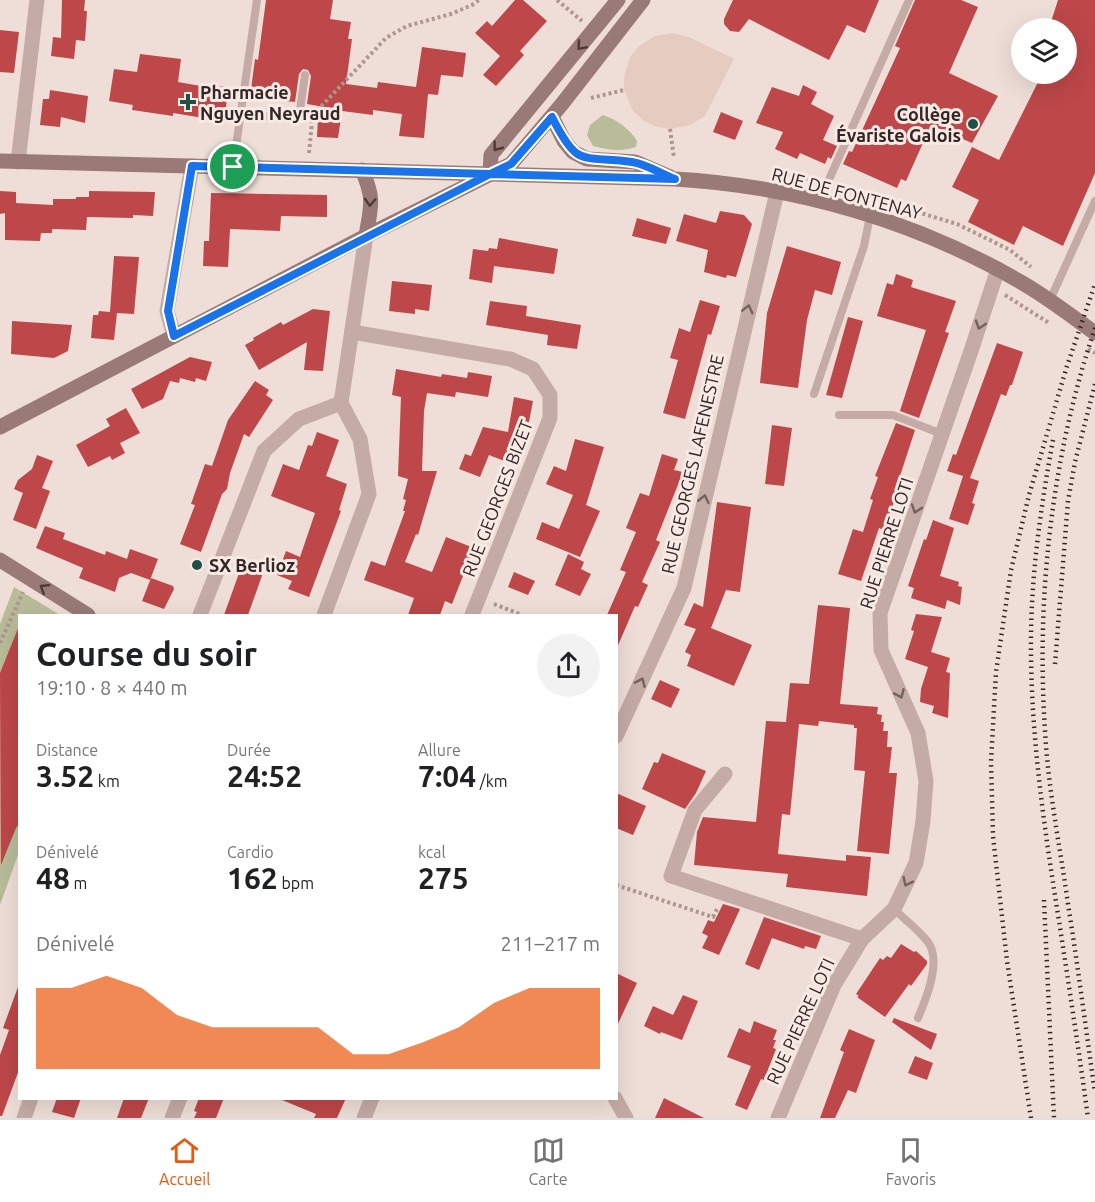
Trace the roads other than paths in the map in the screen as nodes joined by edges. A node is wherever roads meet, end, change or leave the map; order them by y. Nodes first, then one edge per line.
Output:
1 (37, 0) edge
2 (257, 0) edge
3 (618, 0) edge
4 (643, 0) edge
5 (909, 0) edge
6 (305, 75) dead end
7 (240, 116) junction
8 (552, 117) junction
9 (0, 161) edge
10 (18, 162) junction
11 (192, 166) junction
12 (233, 167) junction
13 (362, 170) junction
14 (490, 174) junction
15 (675, 179) junction
16 (777, 192) junction
17 (1095, 201) edge
18 (819, 202) junction
19 (870, 216) junction
20 (366, 236) junction
21 (998, 269) junction
22 (1050, 300) junction
23 (352, 332) junction
24 (1095, 333) edge
25 (174, 336) junction
26 (814, 394) dead end
27 (341, 403) junction
28 (839, 415) dead end
29 (0, 427) edge
30 (942, 435) junction
31 (0, 560) edge
32 (86, 614) edge
33 (200, 614) edge
34 (324, 614) edge
35 (472, 614) edge
36 (618, 732) edge
37 (725, 774) dead end
38 (894, 909) junction
39 (862, 939) junction
40 (918, 1018) dead end
41 (30, 1100) edge
42 (179, 1100) edge
43 (371, 1100) edge
44 (616, 1100) edge
45 (24, 1118) edge
46 (172, 1118) edge
47 (364, 1118) edge
48 (626, 1118) edge
49 (778, 1118) edge

1 - 10 street
2 - 7 lane
3 -> 14 main road
4 - 8 main road
5 - 18 lane
6 - 7 lane
7 - 12 lane
8 - 14 main road
8 - 15 main road
9 - 10 main road, RUE DE FONTENAY
10 - 11 main road, RUE DE FONTENAY
11 - 12 main road, RUE DE FONTENAY
11 - 25 street
12 - 13 main road, RUE DE FONTENAY
13 - 14 main road, RUE DE FONTENAY
13 -> 20 main road
14 - 15 main road, RUE DE FONTENAY
14 - 20 main road
15 - 16 main road, RUE DE FONTENAY
16 - 18 main road, RUE DE FONTENAY
36 -> 16 street, RUE GEORGES LAFENESTRE
17 - 22 lane
18 - 19 main road, RUE DE FONTENAY
19 - 21 main road, RUE DE FONTENAY
19 - 26 lane
20 - 23 street
20 - 25 main road
21 - 22 main road, RUE DE FONTENAY
21 -> 30 street, RUE PIERRE LOTI
22 - 24 main road, RUE DE FONTENAY
23 - 27 street
23 - 35 street, RUE GEORGES BIZET
25 - 29 main road
27 - 33 street
27 - 34 street
28 - 30 lane
30 -> 38 street, RUE PIERRE LOTI
32 -> 31 main road
37 - 39 street
38 - 39 street, RUE PIERRE LOTI
38 - 40 lane
39 - 49 street, RUE PIERRE LOTI
41 - 45 street
42 - 46 street
43 - 47 street
44 - 48 street

